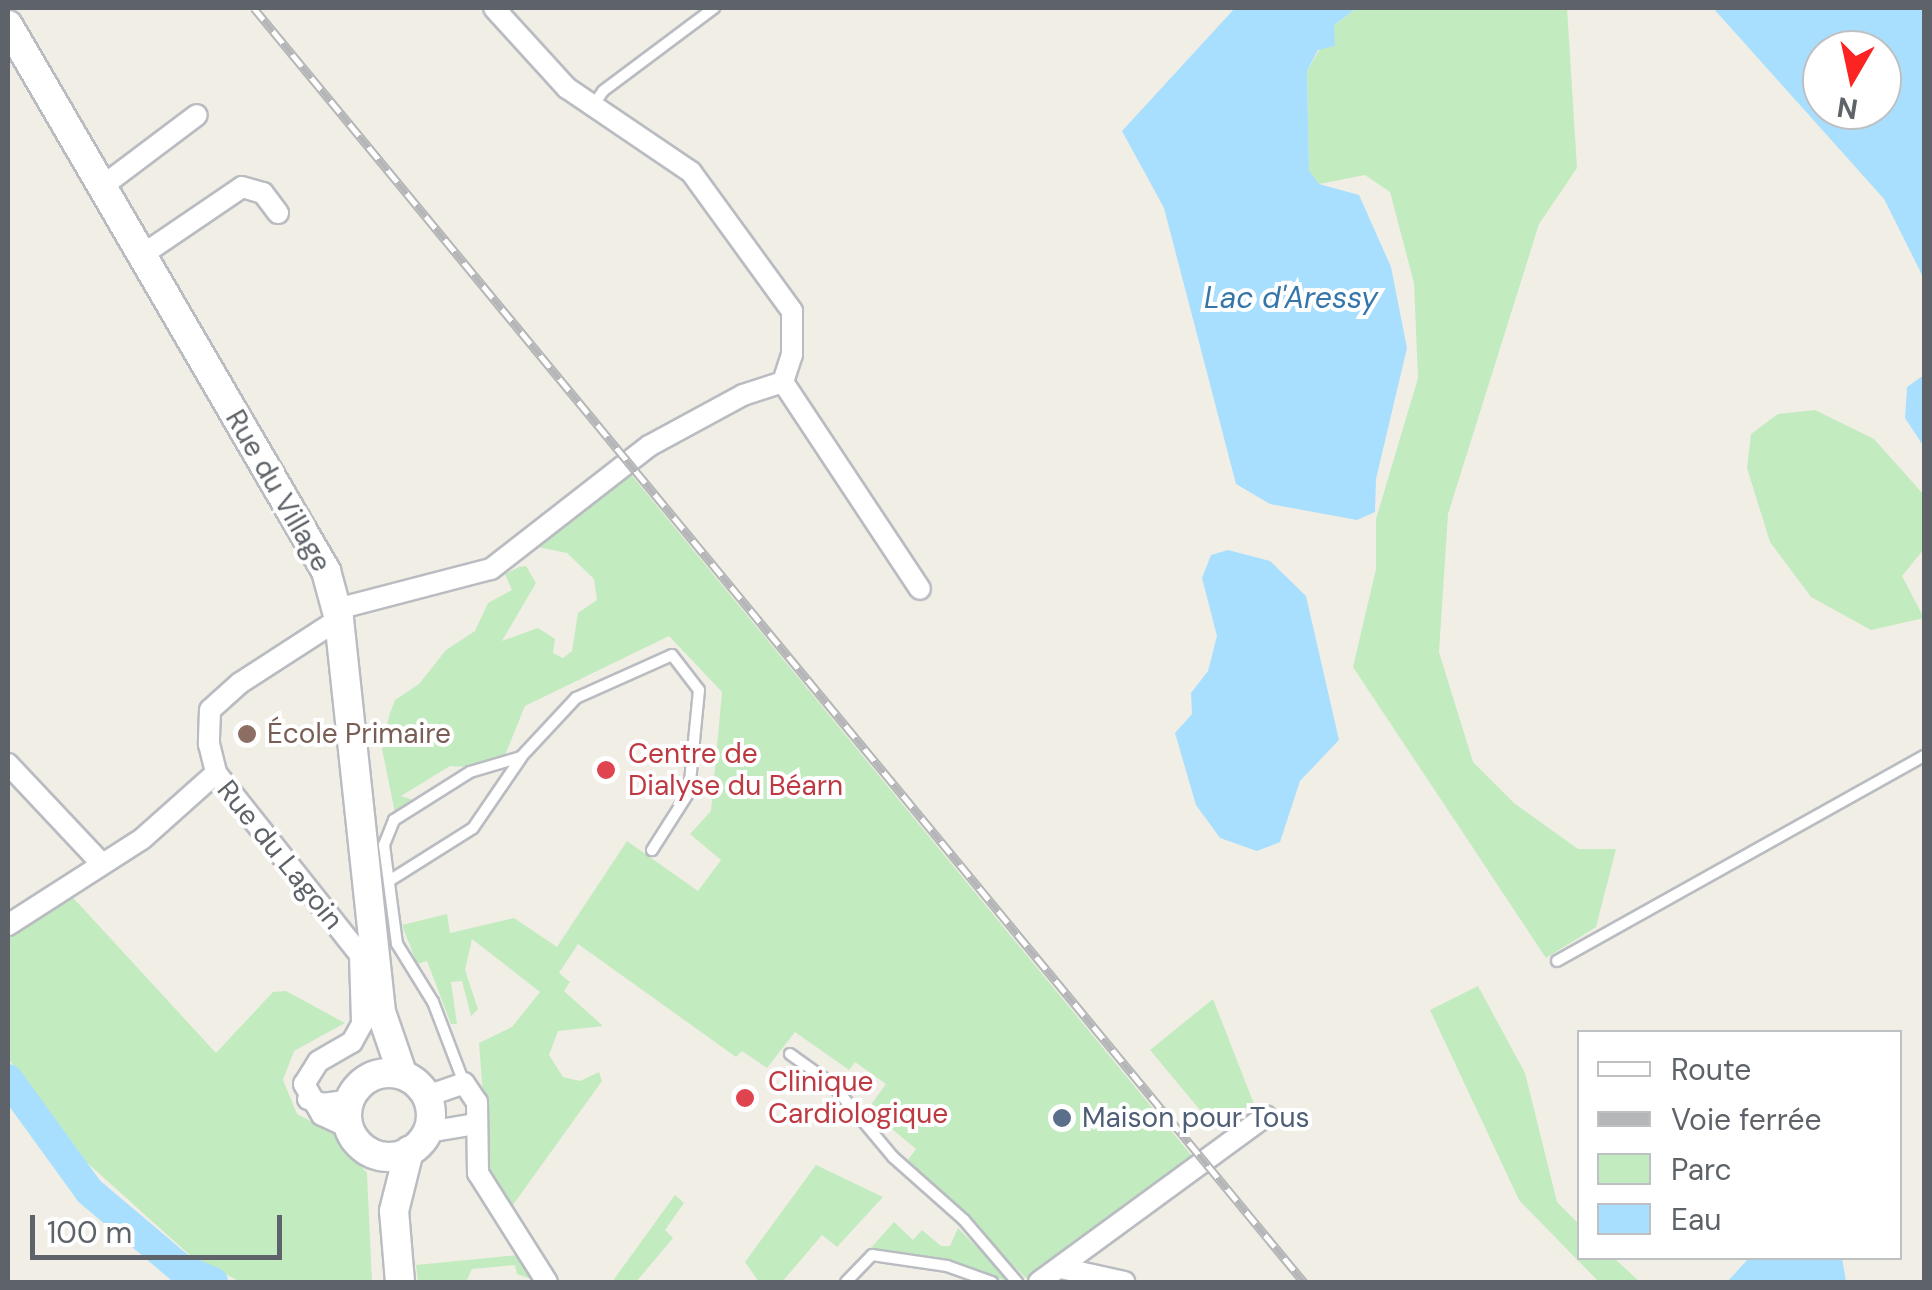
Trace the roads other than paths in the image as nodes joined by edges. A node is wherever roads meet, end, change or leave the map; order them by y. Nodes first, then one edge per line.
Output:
1 (494, 8) edge
2 (714, 8) edge
3 (8, 25) edge
4 (592, 107) junction
5 (197, 115) dead end
6 (104, 185) junction
7 (278, 213) dead end
8 (145, 253) junction
9 (783, 382) junction
10 (920, 589) dead end
11 (338, 614) junction
12 (1924, 756) edge
13 (521, 757) junction
14 (8, 764) edge
15 (216, 774) junction
16 (652, 850) dead end
17 (99, 860) junction
18 (389, 881) junction
19 (8, 926) edge
20 (1557, 961) dead end
21 (381, 1012) junction
22 (790, 1054) dead end
23 (402, 1073) junction
24 (464, 1083) junction
25 (427, 1096) junction
26 (356, 1101) junction
27 (1266, 1116) dead end
28 (476, 1124) junction
29 (419, 1142) junction
30 (369, 1152) junction
31 (394, 1210) junction
32 (1061, 1268) junction
33 (400, 1282) edge
34 (547, 1282) edge
35 (846, 1282) edge
36 (992, 1282) edge
37 (1017, 1282) edge
38 (1038, 1282) edge
39 (1124, 1282) edge

1 - 4 street
2 - 4 lane
3 - 6 main road, Rue du Village
4 - 9 street
5 - 6 street
6 - 8 main road, Rue du Village
7 - 8 street
8 - 11 main road, Rue du Village
9 - 10 street
9 - 11 street
11 - 15 street
11 - 21 main road, Rue du Village
12 - 20 lane
13 - 16 lane
13 - 18 lane
13 - 18 lane
14 - 17 street
15 - 17 street, Rue du Lagoin
15 - 26 street, Rue du Lagoin
17 - 19 street, Rue du Lagoin
18 - 24 lane
21 - 23 main road, Rue du Village
21 - 26 main road, Rue du Village
22 - 37 lane
23 - 25 main road
23 - 26 main road
24 - 25 street
24 - 28 street
25 - 29 main road
26 - 30 main road
27 - 32 street
28 - 29 street
28 - 34 street
29 - 30 main road
29 - 31 main road
30 - 31 main road
31 - 33 main road
32 - 38 street
32 - 39 street
35 - 36 lane

